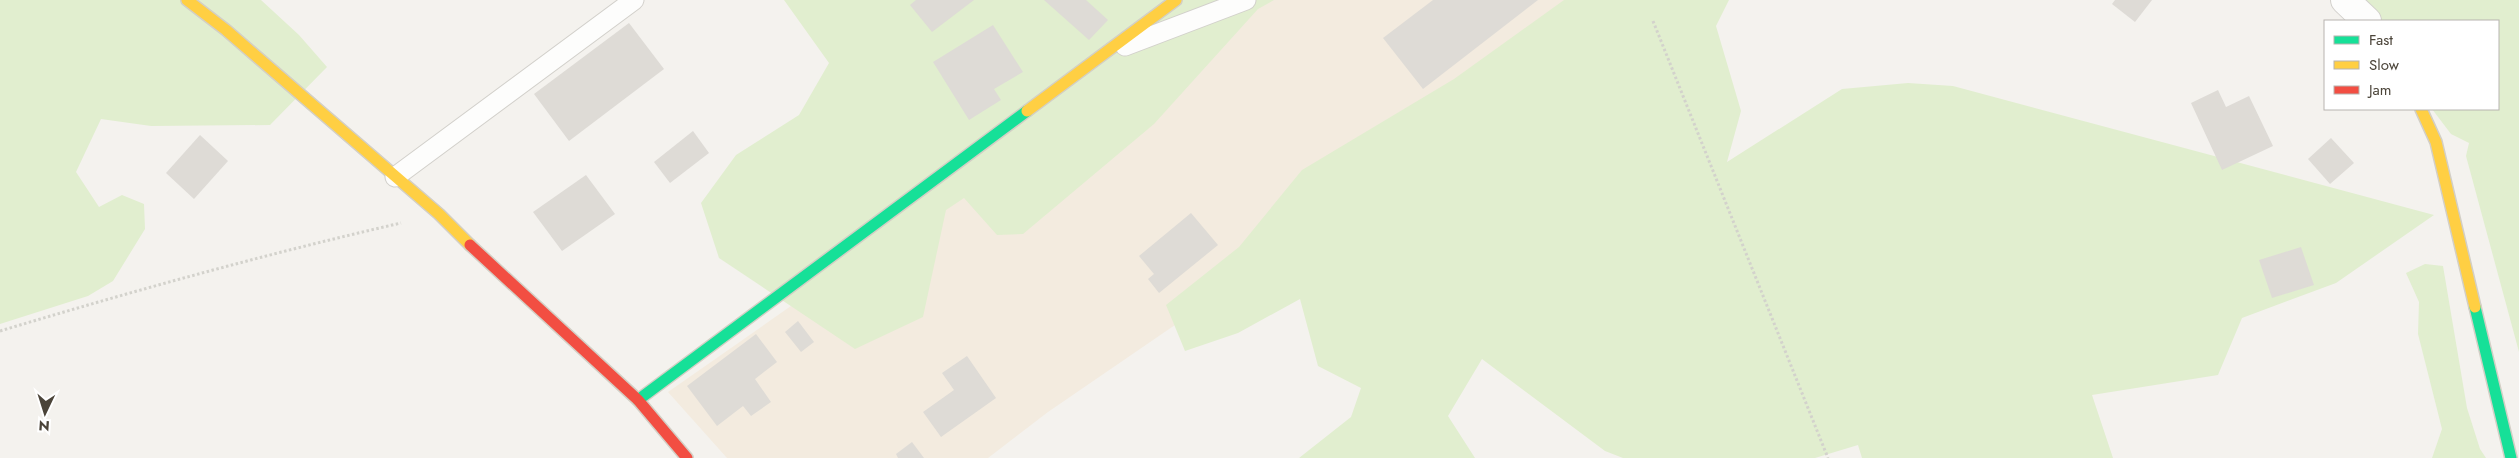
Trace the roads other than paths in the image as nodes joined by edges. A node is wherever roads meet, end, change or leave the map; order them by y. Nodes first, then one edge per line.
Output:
1 (187, 0) edge
2 (634, 0) edge
3 (1176, 0) edge
4 (1246, 0) edge
5 (2345, 0) edge
6 (2366, 20) edge
7 (1105, 54) junction
8 (2421, 110) edge
9 (395, 178) junction
10 (638, 400) junction
11 (687, 458) edge
12 (2511, 458) edge

1 - 9 street
2 - 9 lane
3 - 7 street
4 - 7 lane
5 - 6 street
7 - 10 street
8 - 12 street
9 - 10 street
10 - 11 street

